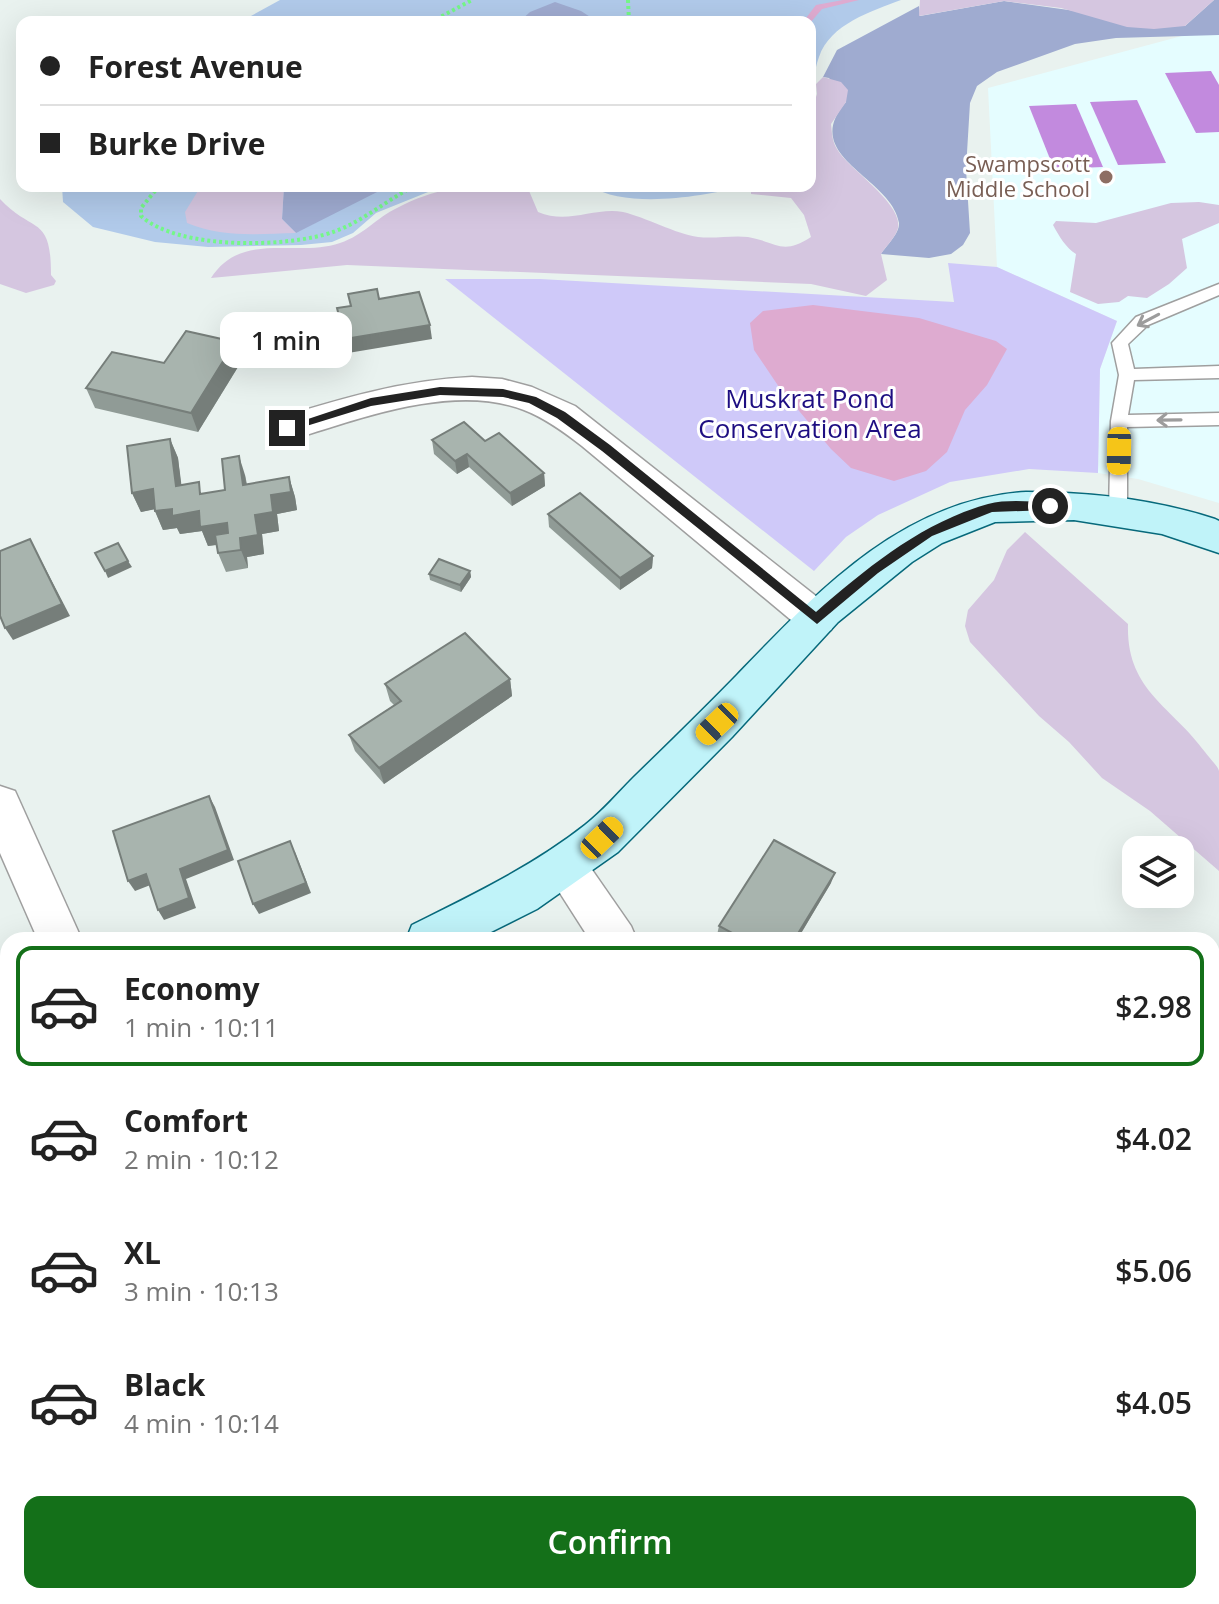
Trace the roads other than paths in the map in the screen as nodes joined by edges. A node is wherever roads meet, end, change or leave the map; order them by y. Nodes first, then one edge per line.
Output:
1 (1219, 289) edge
2 (1219, 372) edge
3 (1127, 375) junction
4 (1219, 419) edge
5 (1119, 421) junction
6 (287, 428) dead end
7 (1118, 512) junction
8 (1219, 538) edge
9 (817, 619) junction
10 (0, 804) edge
11 (564, 865) junction
12 (56, 932) edge
13 (445, 932) edge
14 (610, 932) edge

1 -> 3 lane
2 - 3 lane
3 - 5 lane
4 -> 5 lane
5 - 7 lane
6 - 9 street
7 - 8 street
7 - 9 street
9 - 11 street
10 - 12 street
11 - 13 street
11 - 14 street

